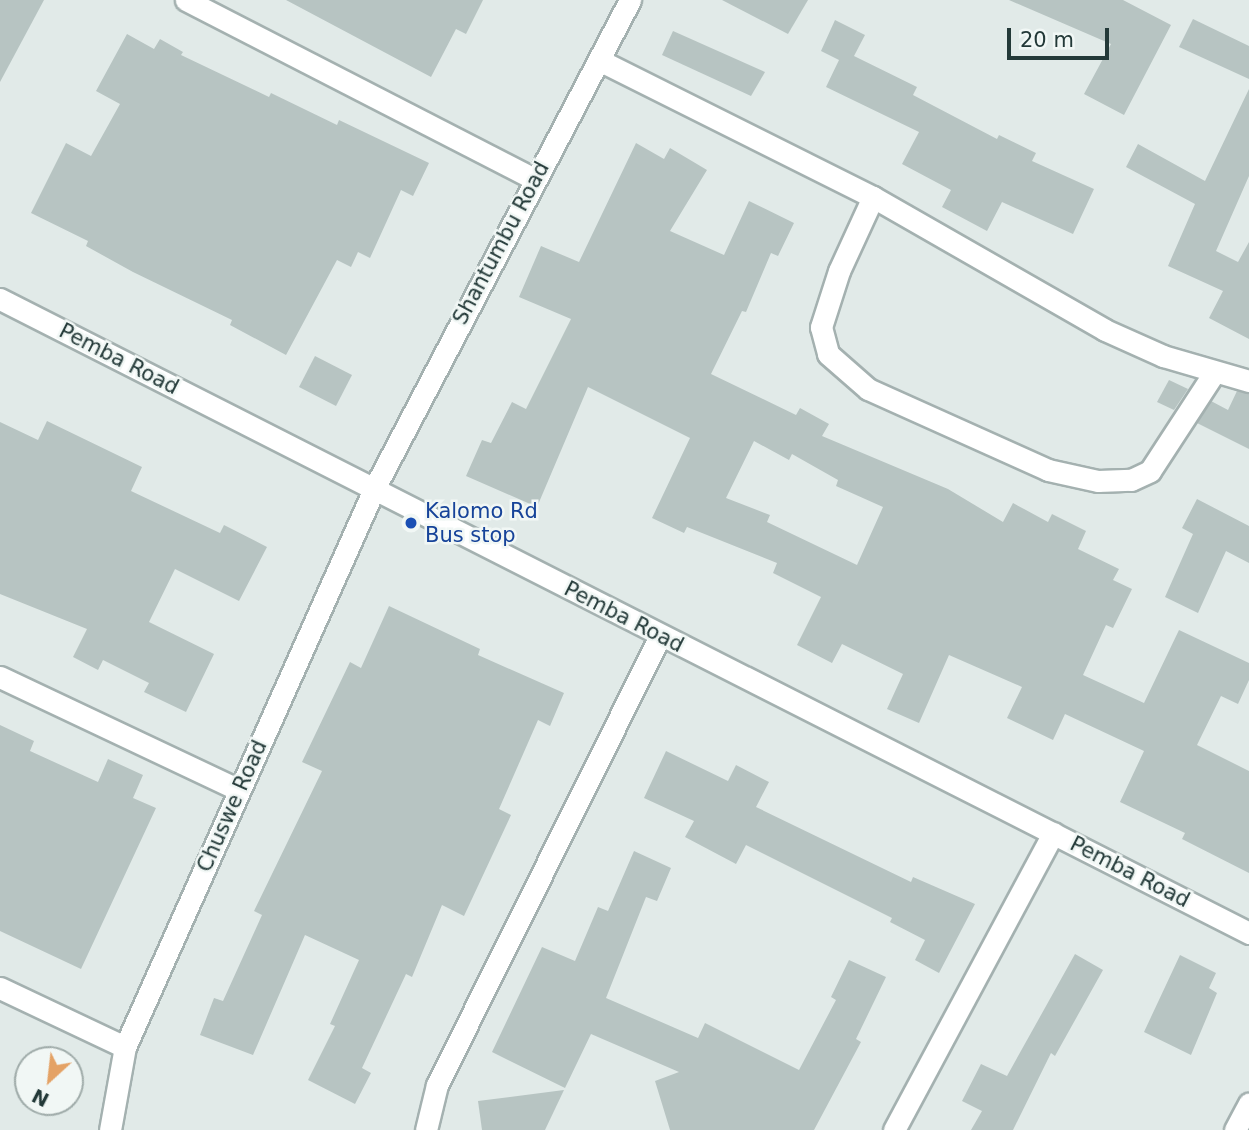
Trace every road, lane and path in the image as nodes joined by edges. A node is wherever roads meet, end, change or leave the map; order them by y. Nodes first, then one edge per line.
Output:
1 (186, 0) edge
2 (630, 0) edge
3 (599, 60) junction
4 (534, 179) junction
5 (873, 197) junction
6 (0, 299) edge
7 (1214, 373) junction
8 (1249, 381) edge
9 (375, 487) junction
10 (660, 636) junction
11 (0, 677) edge
12 (239, 790) junction
13 (1053, 833) junction
14 (1249, 933) edge
15 (0, 988) edge
16 (125, 1047) junction
17 (1249, 1104) edge
18 (110, 1130) edge
19 (426, 1130) edge
20 (894, 1130) edge
21 (1235, 1130) edge

1 - 4 street
2 - 3 street, Shantumbu Road
3 - 4 street, Shantumbu Road
3 - 5 street
4 - 9 street, Shantumbu Road
5 - 7 street
5 - 7 street
6 - 9 street, Pemba Road
7 - 8 street
9 - 10 street, Pemba Road
9 - 12 street, Chuswe Road
10 - 13 street, Pemba Road
10 - 19 street
11 - 12 street
12 - 16 street, Chuswe Road
13 - 14 street, Pemba Road
13 - 20 street
15 - 16 street
16 - 18 street, Chuswe Road
17 - 21 street

